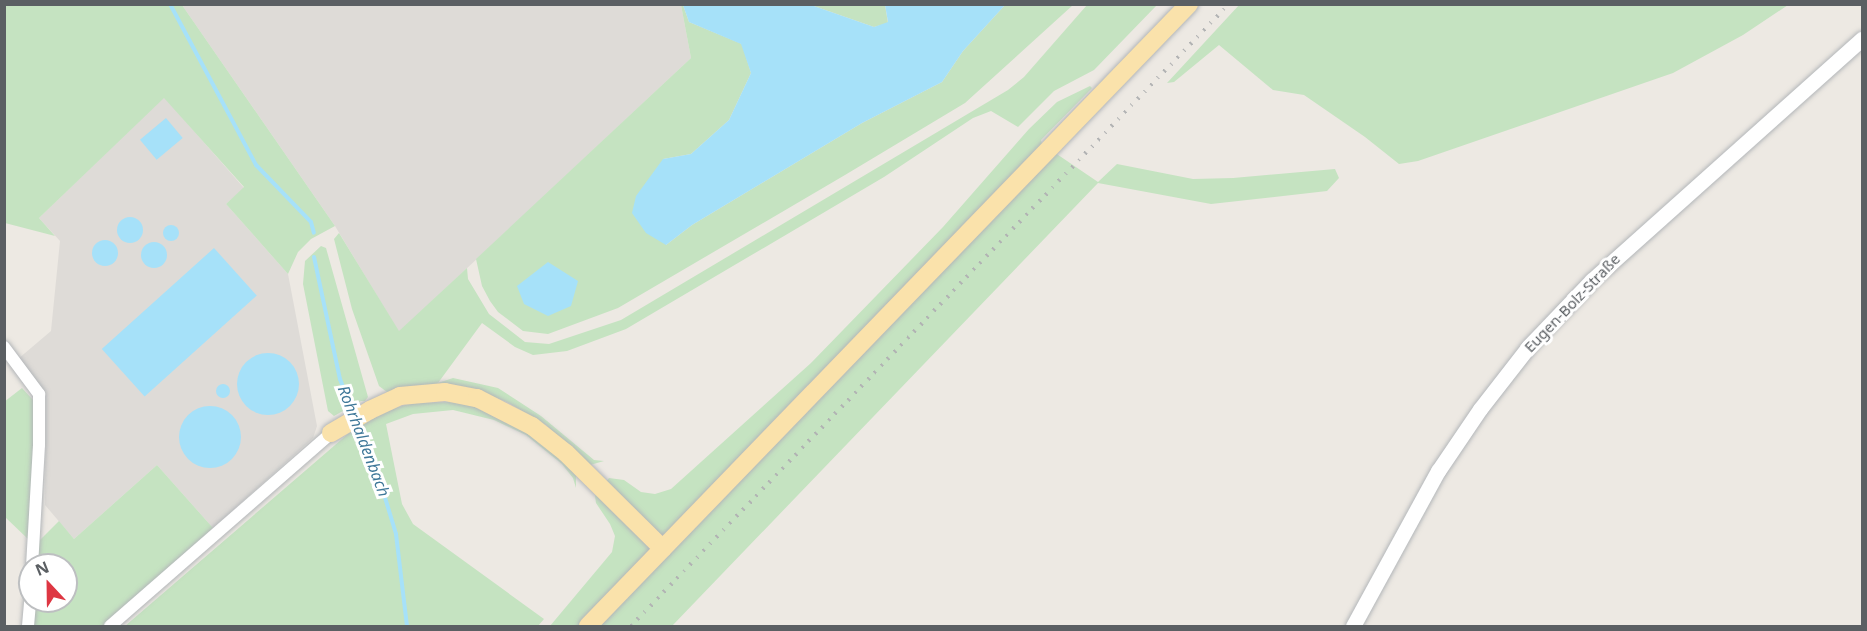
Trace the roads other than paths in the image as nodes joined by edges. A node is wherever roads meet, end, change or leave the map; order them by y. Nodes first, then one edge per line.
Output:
1 (1189, 4) edge
2 (1863, 39) edge
3 (4, 347) edge
4 (337, 430) joint
5 (663, 549) junction
6 (33, 553) edge
7 (110, 627) edge
8 (588, 627) edge
9 (1353, 627) edge

1 - 5 main road
2 - 9 street, Eugen-Bolz-Straße
3 - 6 street
4 - 5 main road
4 - 7 street
5 - 8 main road

